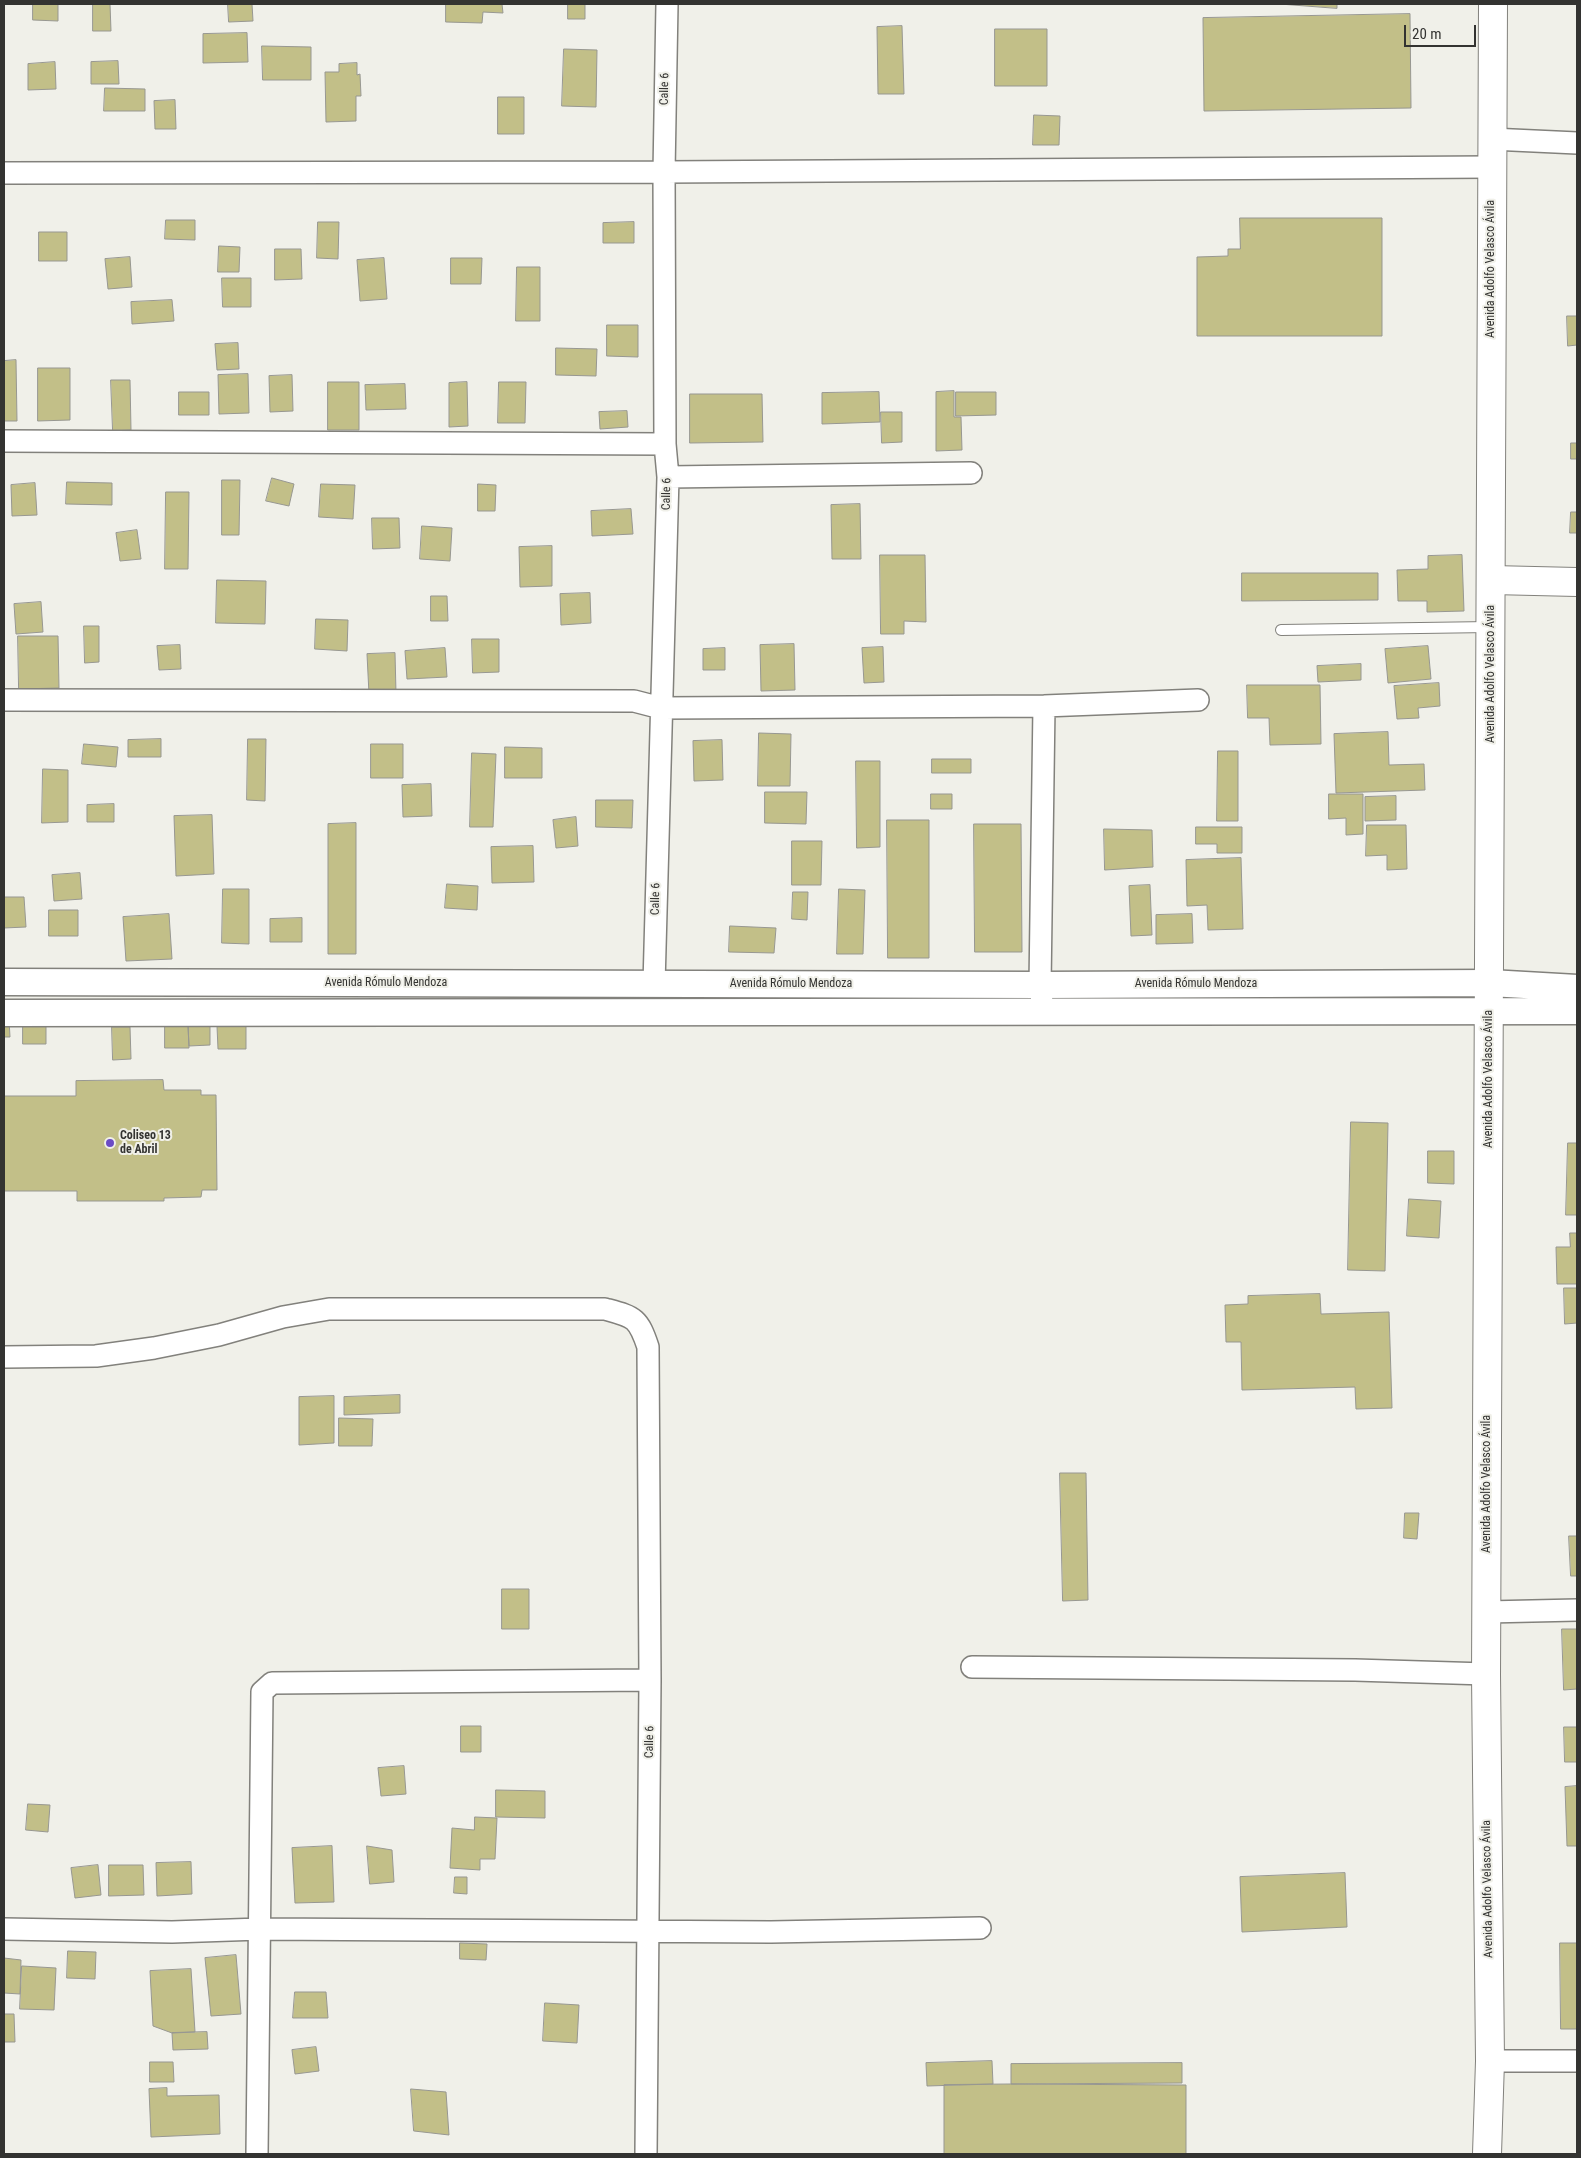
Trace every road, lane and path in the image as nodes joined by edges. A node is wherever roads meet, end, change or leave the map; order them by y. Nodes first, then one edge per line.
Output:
1 (667, 4) edge
2 (1493, 4) edge
3 (1491, 139) junction
4 (1577, 143) edge
5 (1491, 167) junction
6 (664, 172) junction
7 (4, 173) edge
8 (4, 441) edge
9 (665, 444) junction
10 (972, 473) dead end
11 (668, 477) junction
12 (1492, 580) junction
13 (1577, 582) edge
14 (1491, 626) junction
15 (1281, 630) dead end
16 (4, 700) edge
17 (1198, 700) dead end
18 (1044, 706) junction
19 (661, 708) junction
20 (4, 982) edge
21 (1490, 983) junction
22 (654, 984) junction
23 (1040, 985) junction
24 (1577, 988) edge
25 (1489, 1010) junction
26 (1577, 1011) edge
27 (1043, 1012) junction
28 (4, 1013) edge
29 (4, 1357) edge
30 (1577, 1610) edge
31 (1487, 1612) junction
32 (972, 1667) dead end
33 (1486, 1674) junction
34 (650, 1680) junction
35 (980, 1928) dead end
36 (4, 1929) edge
37 (260, 1929) junction
38 (648, 1931) junction
39 (1490, 2061) junction
40 (1577, 2062) edge
41 (257, 2154) edge
42 (646, 2154) edge
43 (1487, 2154) edge

1 - 6 street, Calle 6
2 - 3 main road, Avenida Adolfo Velasco Ávila
3 - 4 street
3 - 5 main road, Avenida Adolfo Velasco Ávila
5 - 6 street
5 - 12 main road, Avenida Adolfo Velasco Ávila
6 - 7 street
6 - 9 street, Calle 6
8 - 9 street
9 - 11 street, Calle 6
10 - 11 street
11 - 19 street, Calle 6
12 - 13 main road
12 - 14 main road, Avenida Adolfo Velasco Ávila
14 - 15 lane
14 - 21 main road, Avenida Adolfo Velasco Ávila
16 - 19 street
17 - 18 street
18 - 19 street
18 - 23 street
19 - 22 street, Calle 6
20 - 22 street, Avenida Rómulo Mendoza
21 - 23 street, Avenida Rómulo Mendoza
21 - 24 street, Avenida Rómulo Mendoza
21 - 25 main road, Avenida Adolfo Velasco Ávila
22 - 23 street, Avenida Rómulo Mendoza
23 - 27 street
25 - 26 street
25 - 27 street
25 - 31 main road, Avenida Adolfo Velasco Ávila
27 - 28 street
29 - 34 street, Calle 6
30 - 31 street
31 - 33 main road, Avenida Adolfo Velasco Ávila
32 - 33 street
33 - 39 main road, Avenida Adolfo Velasco Ávila
34 - 37 street
34 - 38 street, Calle 6
35 - 38 street
36 - 37 street
37 - 38 street
37 - 41 street
38 - 42 street, Calle 6
39 - 40 street
39 - 43 main road, Avenida Adolfo Velasco Ávila

